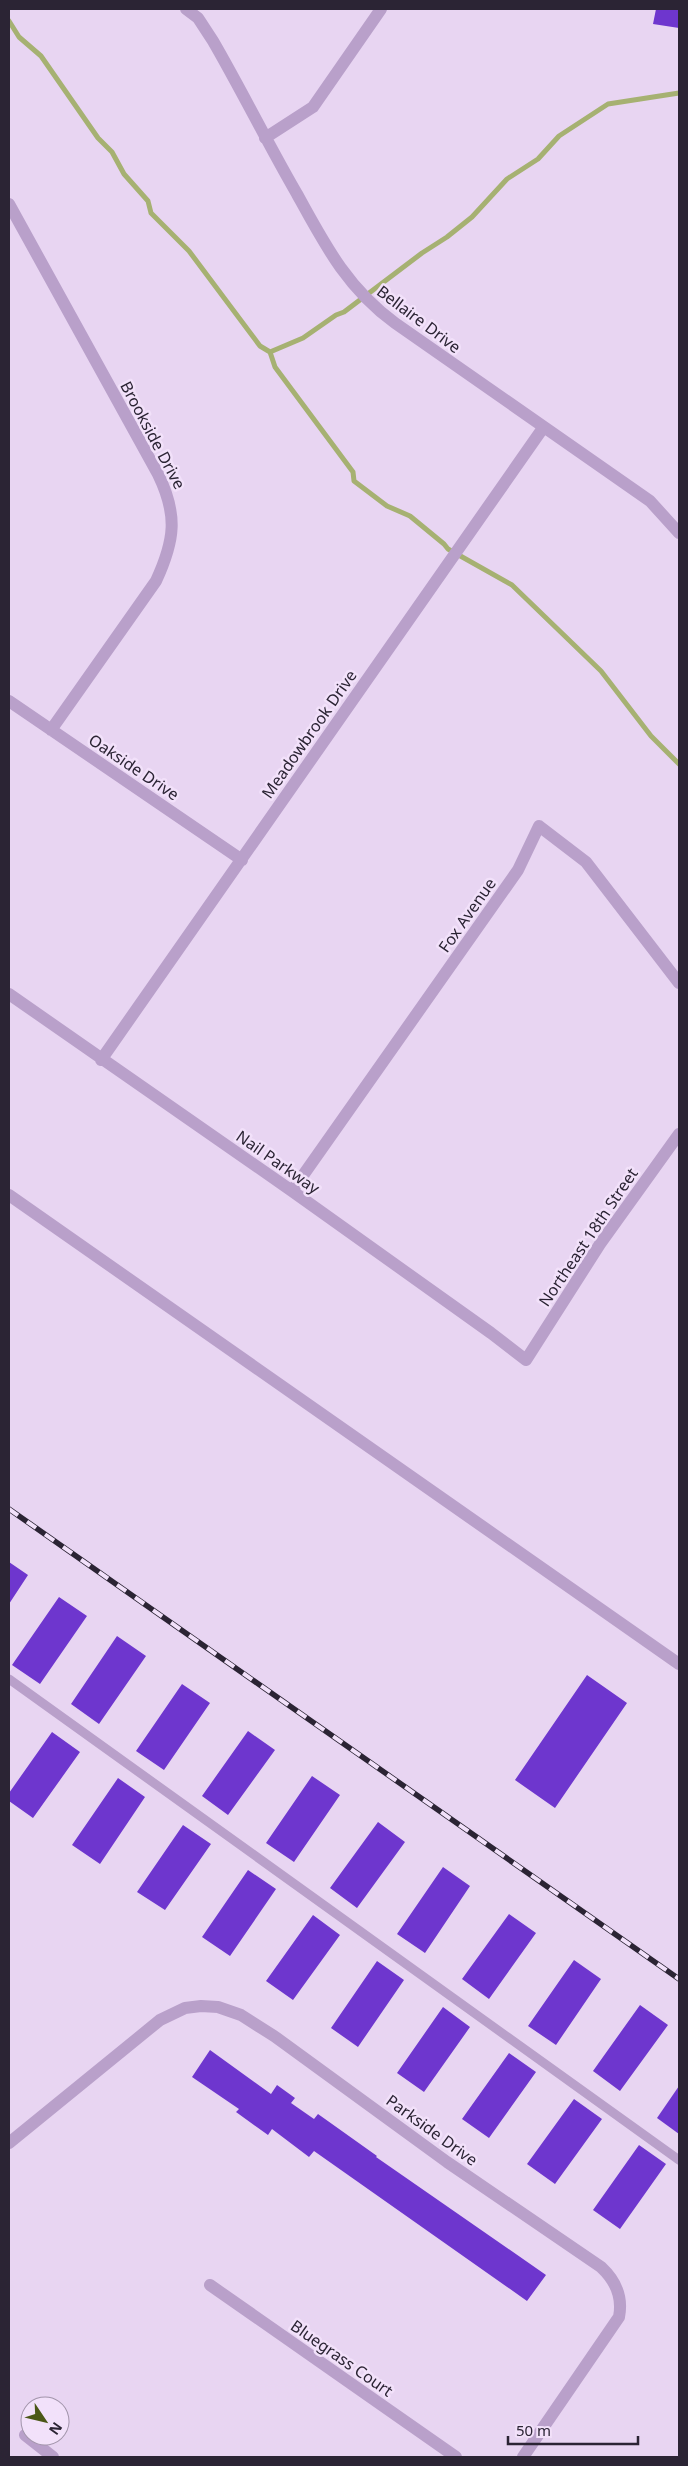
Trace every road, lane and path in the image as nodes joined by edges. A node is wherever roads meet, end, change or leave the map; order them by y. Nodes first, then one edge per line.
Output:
1 (186, 9) edge
2 (382, 9) edge
3 (265, 138) junction
4 (9, 204) edge
5 (543, 428) junction
6 (679, 533) edge
7 (9, 701) edge
8 (51, 730) junction
9 (242, 860) junction
10 (679, 982) edge
11 (9, 994) edge
12 (101, 1060) junction
13 (679, 1134) edge
14 (292, 1191) junction
15 (9, 1194) edge
16 (526, 1360) joint
17 (679, 1664) edge
18 (9, 1679) edge
19 (9, 2143) edge
20 (679, 2160) edge
21 (210, 2285) dead end
22 (39, 2446) edge
23 (53, 2457) edge
24 (456, 2457) edge
25 (523, 2457) edge

1 - 3 street, Bellaire Drive
2 - 3 street
3 - 5 street, Bellaire Drive
4 - 8 street, Brookside Drive
5 - 6 street, Bellaire Drive
5 - 9 street, Meadowbrook Drive
7 - 8 street, Oakside Drive
8 - 9 street, Oakside Drive
9 - 12 street, Meadowbrook Drive
10 - 14 street, Fox Avenue
11 - 12 street, Nail Parkway
12 - 14 street, Nail Parkway
13 - 16 street, Northeast 18th Street
14 - 16 street, Nail Parkway
15 - 17 street
18 - 20 lane
19 - 25 street, Parkside Drive
21 - 24 street, Bluegrass Court
22 - 23 street

